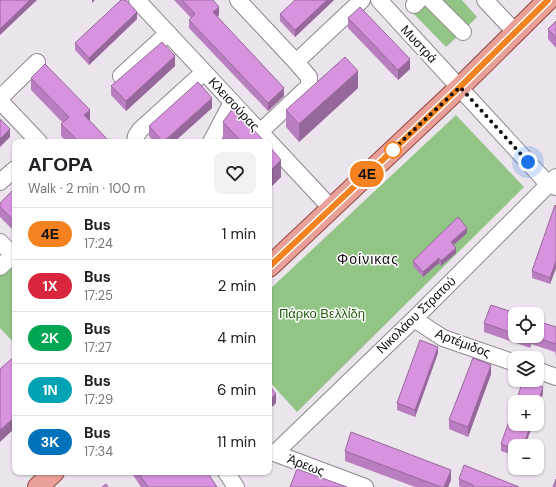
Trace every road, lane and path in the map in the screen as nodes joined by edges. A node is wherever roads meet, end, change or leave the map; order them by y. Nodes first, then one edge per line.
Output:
1 (137, 0) edge
2 (238, 0) edge
3 (362, 0) edge
4 (378, 0) edge
5 (431, 0) edge
6 (485, 0) edge
7 (548, 0) edge
8 (463, 32) dead end
9 (168, 33) junction
10 (516, 33) junction
11 (37, 62) dead end
12 (296, 62) junction
13 (204, 72) junction
14 (122, 76) edge
15 (460, 87) junction
16 (0, 98) edge
17 (0, 102) edge
18 (232, 102) junction
19 (260, 132) junction
20 (36, 139) edge
21 (136, 139) edge
22 (213, 139) edge
23 (266, 139) edge
24 (272, 145) edge
25 (553, 183) edge
26 (330, 208) junction
27 (0, 242) edge
28 (12, 254) edge
29 (12, 258) edge
30 (272, 264) edge
31 (0, 267) edge
32 (414, 319) junction
33 (508, 361) edge
34 (544, 373) edge
35 (556, 377) edge
36 (272, 452) edge
37 (51, 475) edge
38 (228, 475) edge
39 (38, 487) edge
40 (236, 487) edge
41 (365, 487) edge

1 - 9 street, Κλεισούρας
2 - 12 street
3 - 12 street
4 - 15 street, Μυστρά
5 - 8 street
6 - 10 street
7 - 10 main road
9 - 13 street, Κλεισούρας
9 - 14 street
10 - 15 main road
11 - 16 street
12 - 19 street
13 - 18 street, Κλεισούρας
13 - 21 street
15 - 25 street, Μυστρά
15 - 26 main road
17 - 20 street
18 - 19 street, Κλεισούρας
18 - 22 street
19 - 23 street, Κλεισούρας
24 - 26 street, Κλεισούρας
25 - 32 street, Νικολάου Στρατού
26 - 30 main road
27 - 28 street
29 - 31 street
32 - 33 street, Αρτέμιδος
32 - 36 street, Νικολάου Στρατού
34 - 35 street
36 - 41 street, Άρεως
37 - 39 main road
38 - 40 street

